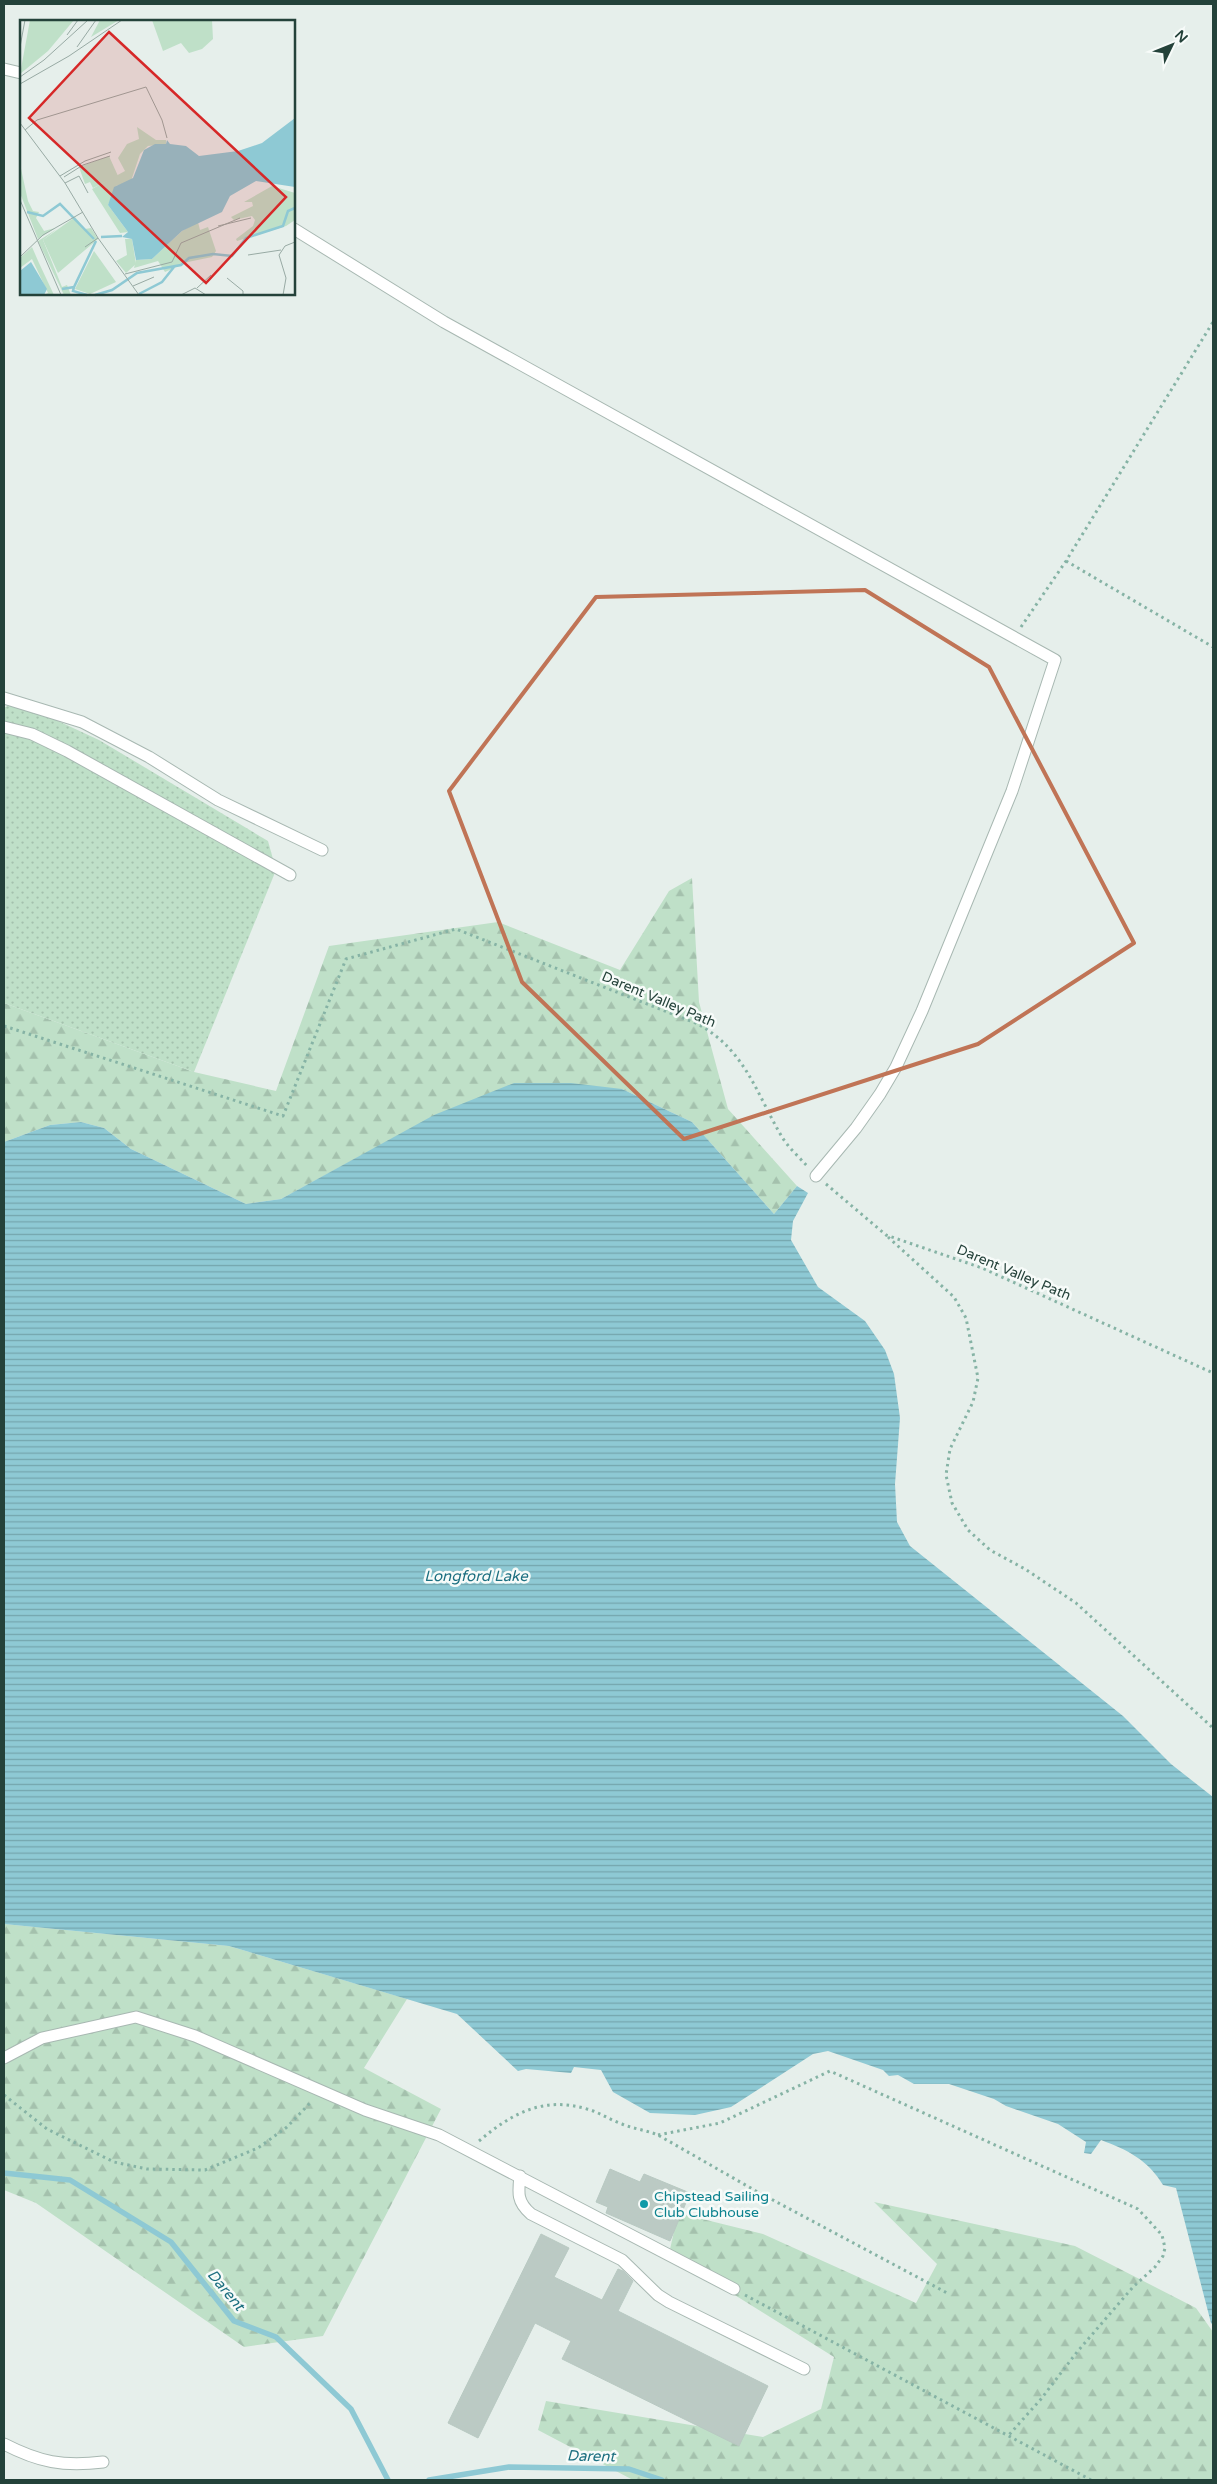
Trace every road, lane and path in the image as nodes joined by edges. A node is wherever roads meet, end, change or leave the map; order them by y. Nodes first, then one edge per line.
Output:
1 (4, 70) edge
2 (20, 73) edge
3 (295, 230) edge
4 (1213, 322) edge
5 (1066, 561) junction
6 (1014, 638) junction
7 (1213, 647) edge
8 (4, 698) edge
9 (4, 727) edge
10 (322, 850) dead end
11 (290, 875) dead end
12 (4, 1026) edge
13 (816, 1176) junction
14 (886, 1235) junction
15 (1213, 1373) edge
16 (1213, 1728) edge
17 (4, 2058) edge
18 (318, 2090) junction
19 (4, 2095) edge
20 (658, 2135) junction
21 (469, 2149) junction
22 (520, 2176) junction
23 (734, 2289) joint
24 (949, 2294) dead end
25 (804, 2369) dead end
26 (1008, 2436) junction
27 (4, 2444) edge
28 (103, 2462) dead end
29 (1091, 2480) edge

1 - 2 lane
3 - 6 lane
4 - 5 path
5 - 6 path
5 - 7 path
6 - 13 lane
8 - 10 lane
9 - 11 lane
12 - 13 path, Darent Valley Path
13 - 14 path, Darent Valley Path
14 - 15 path, Darent Valley Path
14 - 16 path
17 - 18 lane
18 - 19 path
18 - 21 lane
20 - 21 path
20 - 24 path
20 - 26 path
21 - 22 lane
22 - 23 lane
22 - 25 lane
23 - 26 path
26 - 29 path
27 - 28 lane

